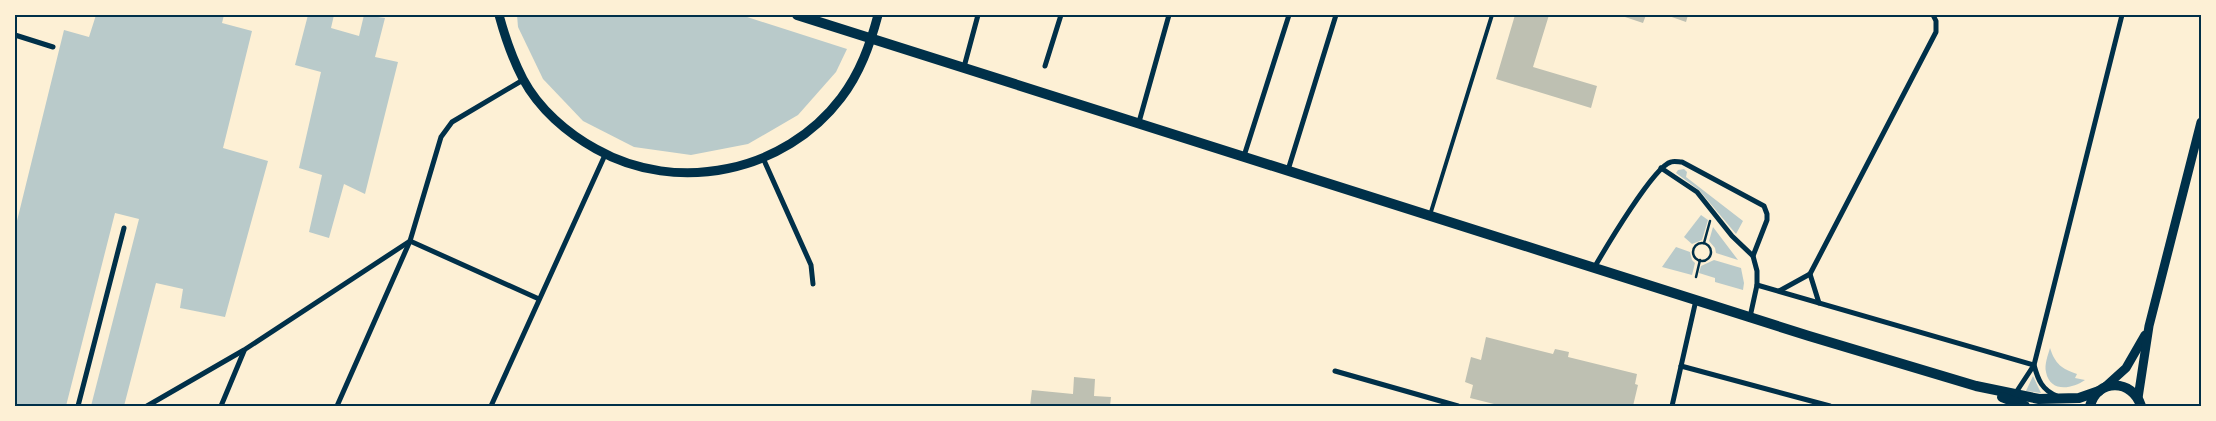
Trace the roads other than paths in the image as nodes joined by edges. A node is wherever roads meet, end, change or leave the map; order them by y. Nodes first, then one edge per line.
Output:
1 (499, 15) edge
2 (796, 15) edge
3 (878, 15) edge
4 (978, 15) edge
5 (1061, 15) edge
6 (1169, 15) edge
7 (1289, 15) edge
8 (1336, 15) edge
9 (1492, 15) edge
10 (1933, 15) edge
11 (2122, 15) edge
12 (15, 35) edge
13 (872, 39) junction
14 (53, 47) dead end
15 (1045, 66) dead end
16 (964, 67) junction
17 (523, 80) junction
18 (1138, 122) junction
19 (2201, 122) edge
20 (605, 155) junction
21 (1244, 156) junction
22 (763, 158) junction
23 (1661, 168) junction
24 (1288, 170) junction
25 (1430, 215) junction
26 (124, 228) dead end
27 (410, 241) junction
28 (1752, 256) junction
29 (1594, 268) junction
30 (1810, 274) junction
31 (813, 284) dead end
32 (1757, 285) junction
33 (1779, 290) junction
34 (539, 299) junction
35 (1696, 300) junction
36 (1819, 303) junction
37 (1750, 317) junction
38 (2149, 326) junction
39 (244, 350) junction
40 (2034, 365) junction
41 (1681, 366) junction
42 (1335, 371) dead end
43 (1976, 386) junction
44 (2102, 389) junction
45 (2014, 394) junction
46 (2063, 399) junction
47 (2139, 402) edge
48 (78, 406) edge
49 (147, 406) edge
50 (221, 406) edge
51 (337, 406) edge
52 (490, 406) edge
53 (1458, 406) edge
54 (1672, 406) edge
55 (1830, 406) edge
56 (2025, 406) edge
57 (2090, 406) edge
58 (2145, 406) edge

1 - 17 street
2 - 13 main road
3 - 13 street
4 - 16 street
5 - 15 street
6 - 18 street
7 - 21 street
8 - 24 street
9 - 25 lane
10 - 30 street
11 - 40 street
12 - 14 street
13 - 16 main road
13 - 22 street
16 - 18 main road
17 - 20 street
17 - 27 street
18 - 21 main road
19 - 38 street
20 - 22 street
20 - 34 street
21 - 24 main road
22 - 31 street
23 - 28 street
23 - 28 street
23 - 29 street
24 - 25 main road
25 - 29 main road
26 - 48 street
27 - 34 street
27 - 39 street
27 - 51 street
28 - 32 street
29 - 35 main road
30 - 33 street
30 - 36 street
32 - 33 street
32 - 37 street
33 - 36 street
34 - 52 street
35 - 37 main road
35 - 41 street
36 - 40 street
37 - 43 main road
38 - 44 street
38 - 47 street
39 - 49 street
39 - 50 street
40 - 45 street
40 - 46 street
41 - 54 street
41 - 55 street
42 - 53 street
43 - 45 main road
43 - 56 main road
44 - 46 main road
44 - 47 main road
44 - 57 main road
45 - 46 main road
47 - 58 main road

